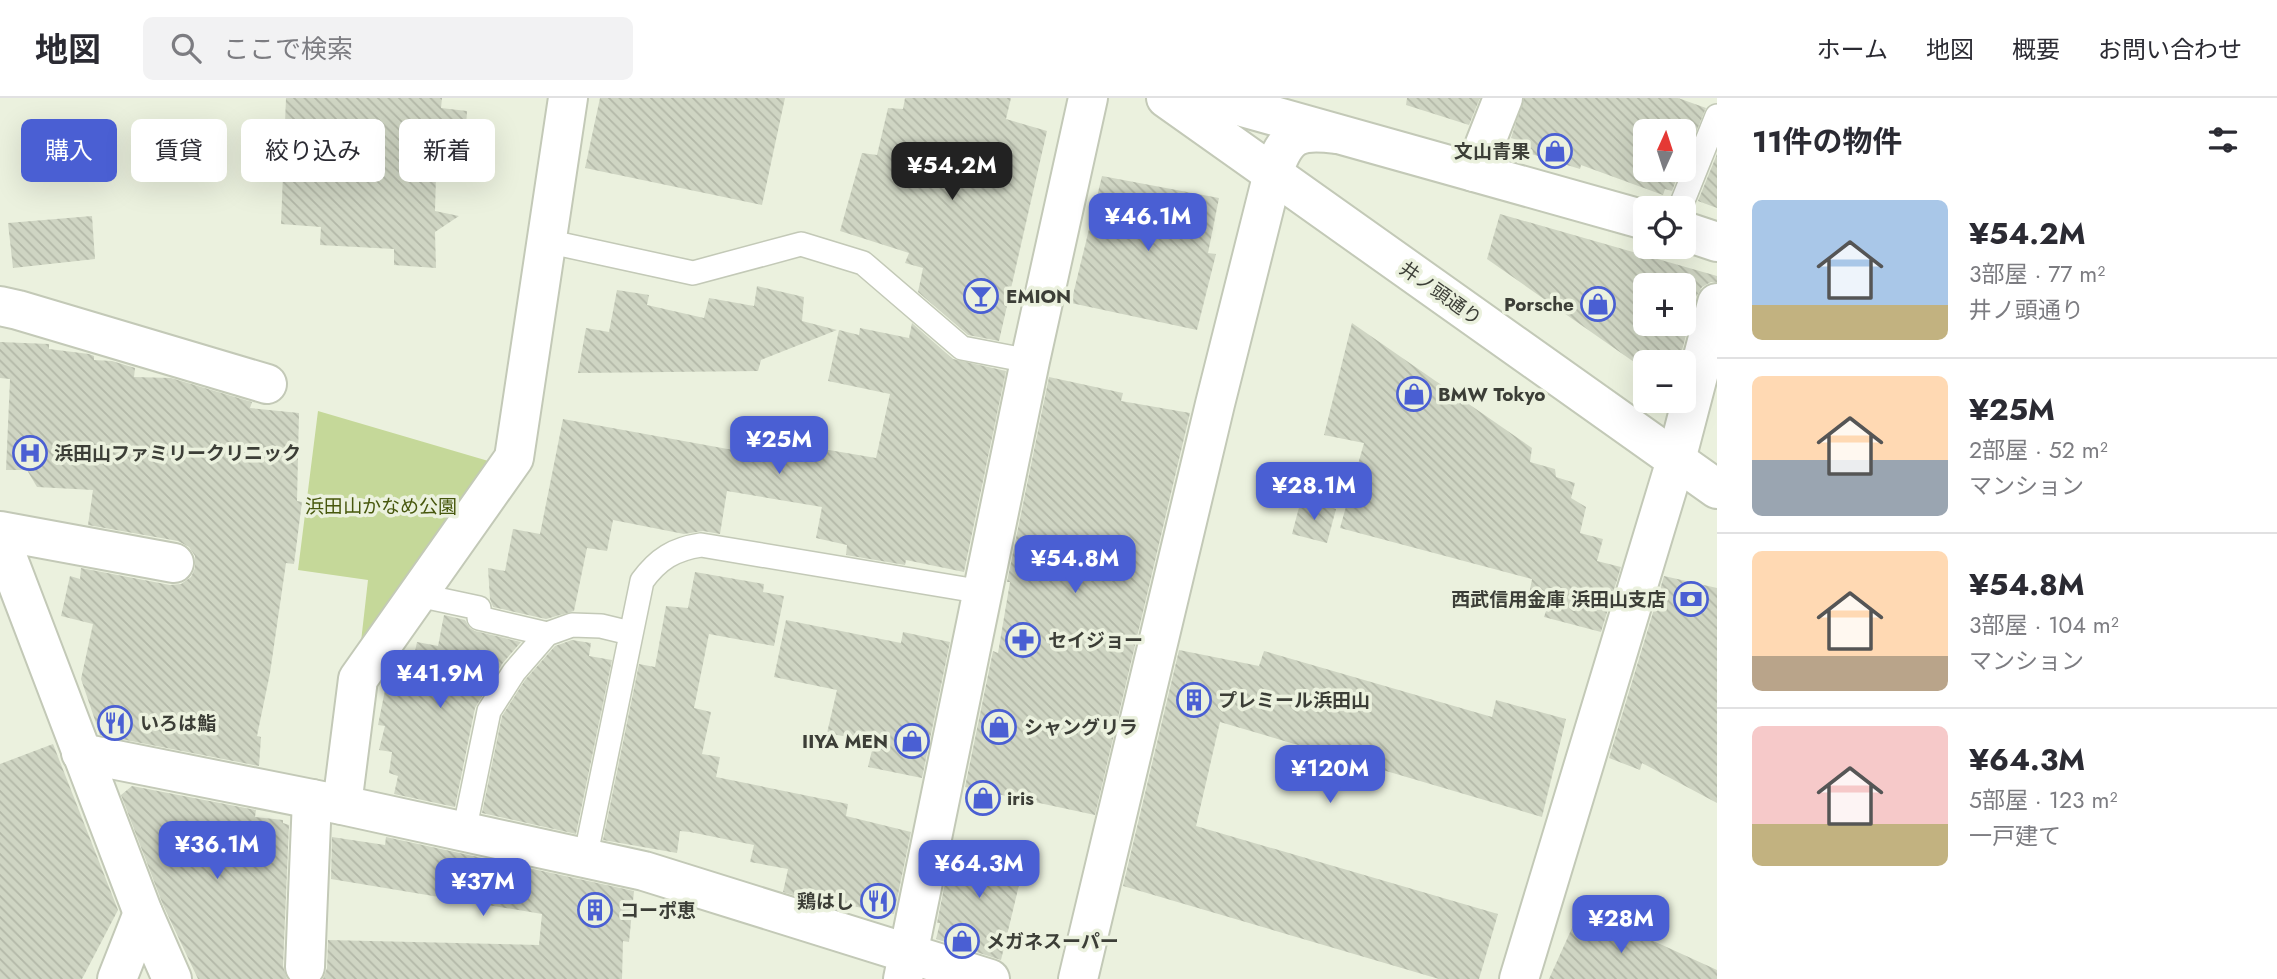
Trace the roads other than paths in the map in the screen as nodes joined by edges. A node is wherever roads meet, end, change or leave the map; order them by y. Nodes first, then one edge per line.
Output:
1 (568, 98) edge
2 (1088, 98) edge
3 (1166, 98) edge
4 (1210, 98) edge
5 (1503, 98) edge
6 (1717, 116) edge
7 (1336, 134) junction
8 (1474, 172) junction
9 (1273, 173) junction
10 (1685, 196) edge
11 (1633, 217) edge
12 (1696, 235) edge
13 (546, 241) junction
14 (1717, 242) edge
15 (1717, 303) edge
16 (0, 306) edge
17 (1030, 361) junction
18 (267, 384) dead end
19 (1676, 460) junction
20 (1717, 489) edge
21 (0, 531) edge
22 (0, 538) edge
23 (174, 563) dead end
24 (983, 592) junction
25 (418, 594) junction
26 (630, 633) junction
27 (547, 634) junction
28 (81, 753) junction
29 (327, 802) junction
30 (464, 832) junction
31 (585, 859) junction
32 (143, 913) junction
33 (305, 967) dead end
34 (905, 967) edge
35 (117, 979) edge
36 (172, 979) edge
37 (990, 979) edge
38 (1078, 979) edge
39 (1519, 979) edge

1 - 13 street
2 - 17 street
3 - 9 street, 井ノ頭通り
4 - 7 street
5 - 8 street
6 - 10 lane
7 - 8 street
7 - 9 street
8 - 11 street
9 - 19 street, 井ノ頭通り
9 - 38 street
12 - 14 street
13 - 17 lane
13 - 25 street
15 - 19 street
16 - 18 street
17 - 24 street
19 - 20 street, 井ノ頭通り
19 - 39 street
21 - 23 street
22 - 28 street
24 - 26 lane
24 - 34 street
25 - 27 lane
25 - 29 street
26 - 27 lane
26 - 31 lane
27 - 30 lane
28 - 29 street
28 - 32 street
29 - 30 street
29 - 33 street
30 - 31 street
31 - 34 street
32 - 35 street
32 - 36 street
34 - 37 street

